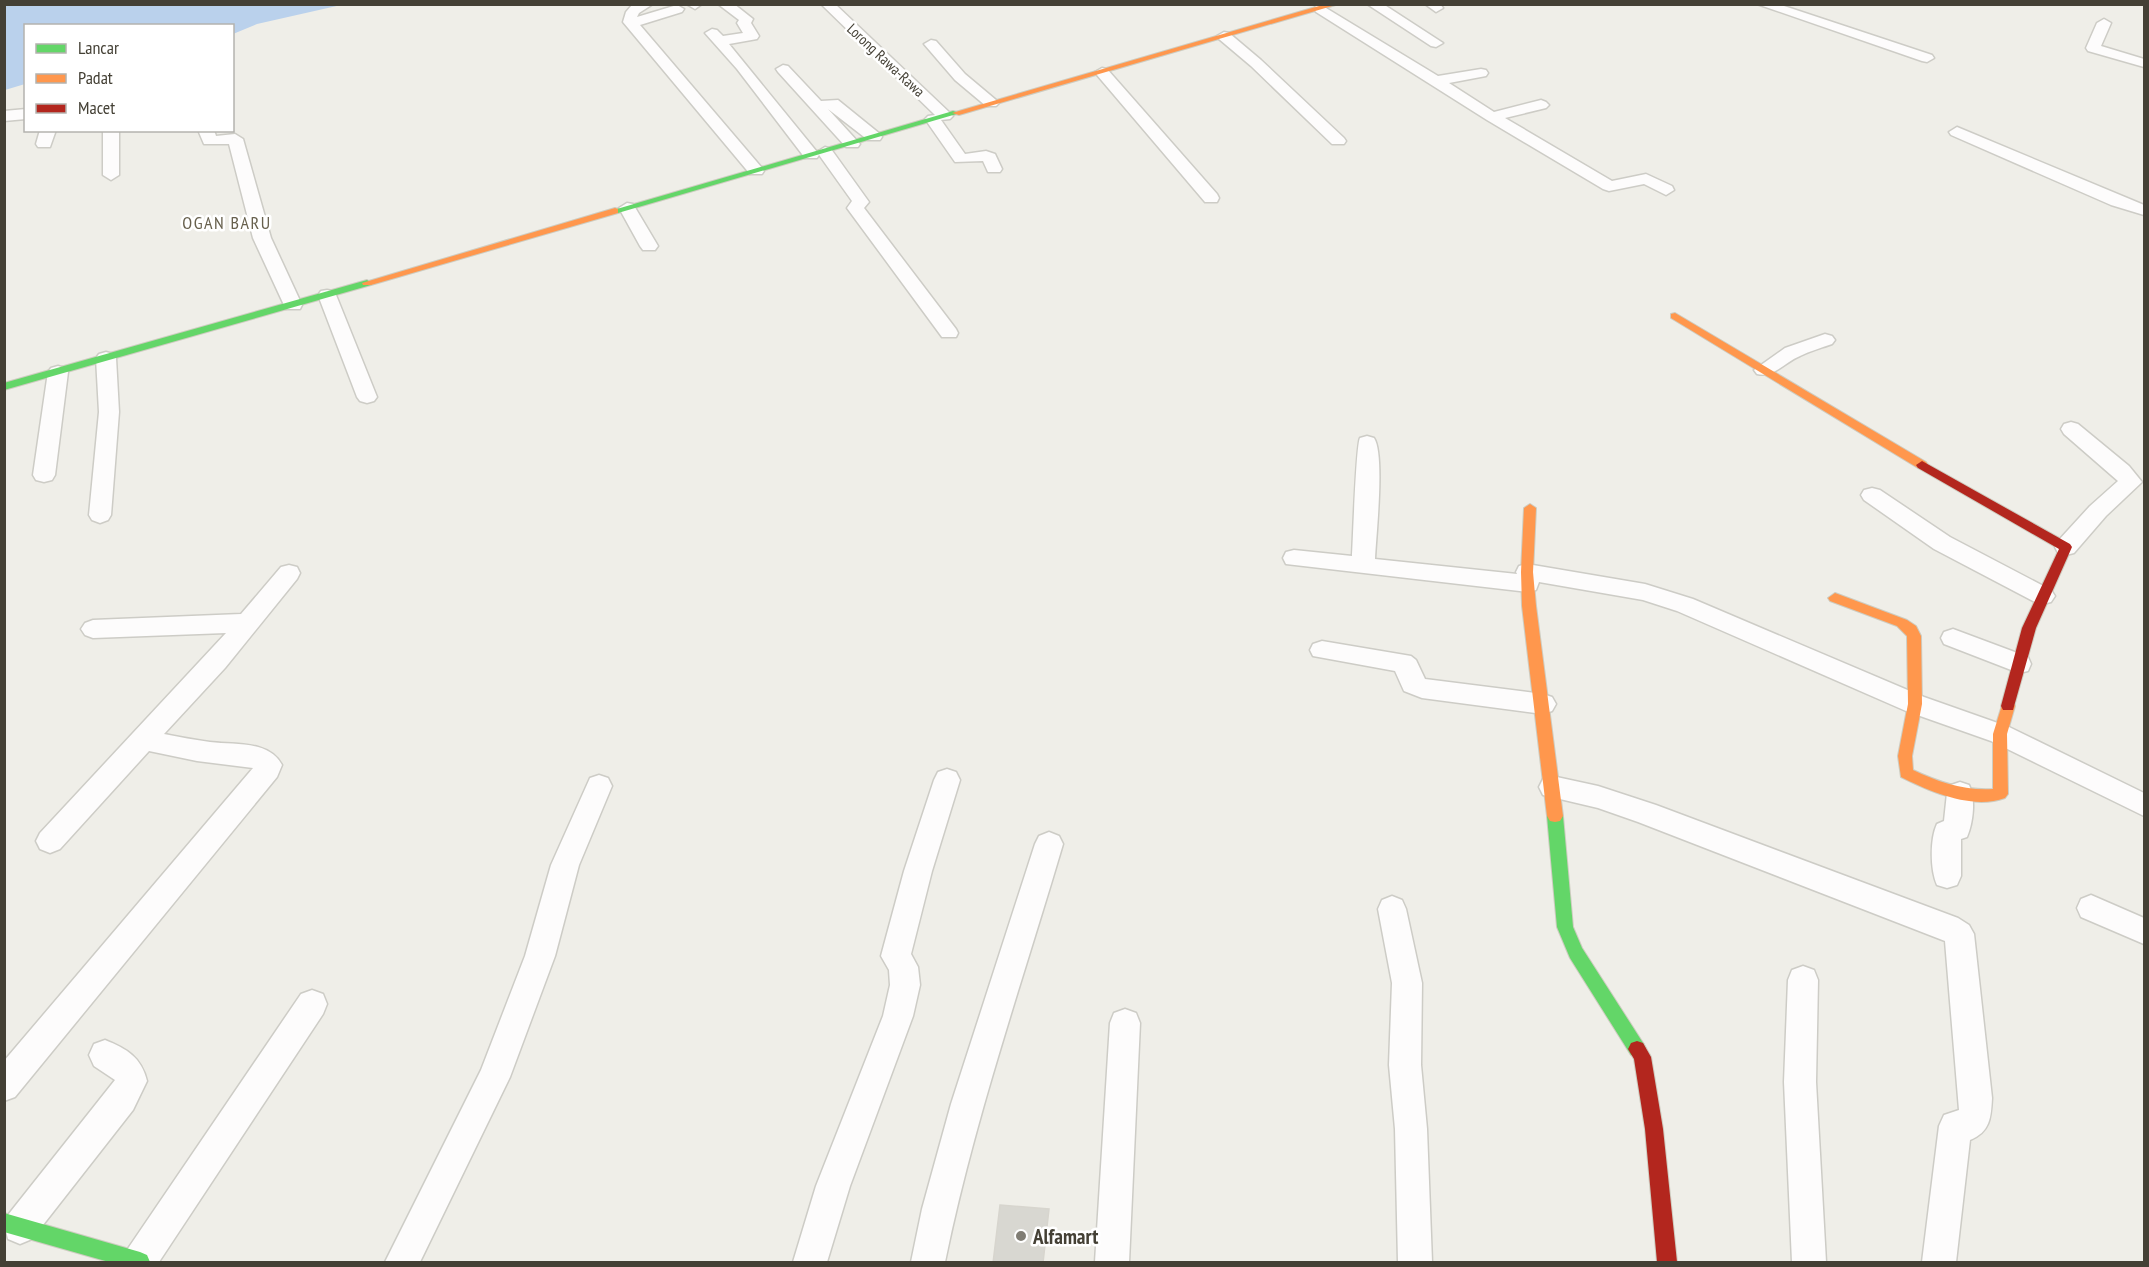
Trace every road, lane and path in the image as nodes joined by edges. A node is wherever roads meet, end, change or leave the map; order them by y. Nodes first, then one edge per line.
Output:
1 (646, 4) edge
2 (724, 4) edge
3 (827, 4) edge
4 (1373, 4) edge
5 (1763, 4) edge
6 (1328, 7) edge
7 (677, 9) dead end
8 (631, 23) junction
9 (2104, 23) dead end
10 (1224, 36) junction
11 (1436, 43) dead end
12 (931, 44) dead end
13 (1927, 58) dead end
14 (2145, 63) edge
15 (783, 69) dead end
16 (1102, 72) junction
17 (1481, 73) dead end
18 (1437, 81) junction
19 (991, 103) junction
20 (1542, 105) dead end
21 (816, 106) junction
22 (1492, 117) junction
23 (939, 118) junction
24 (111, 132) edge
25 (207, 132) edge
26 (1957, 132) dead end
27 (874, 137) junction
28 (1338, 141) dead end
29 (852, 144) junction
30 (818, 154) junction
31 (994, 169) dead end
32 (756, 171) junction
33 (111, 176) dead end
34 (1666, 190) dead end
35 (1211, 198) dead end
36 (627, 208) junction
37 (2145, 210) edge
38 (649, 246) dead end
39 (327, 295) junction
40 (293, 305) junction
41 (1675, 316) dead end
42 (949, 333) dead end
43 (1825, 340) dead end
44 (106, 358) junction
45 (1764, 370) junction
46 (58, 372) junction
47 (4, 387) edge
48 (367, 397) dead end
49 (2071, 429) dead end
50 (1367, 443) dead end
51 (44, 475) dead end
52 (1872, 495) dead end
53 (1530, 508) dead end
54 (100, 515) dead end
55 (2066, 547) junction
56 (1294, 558) dead end
57 (1362, 566) junction
58 (289, 573) dead end
59 (1527, 578) junction
60 (2043, 596) junction
61 (1835, 598) dead end
62 (248, 623) junction
63 (93, 629) dead end
64 (1953, 638) dead end
65 (1322, 650) dead end
66 (2019, 664) junction
67 (1542, 704) junction
68 (1915, 704) junction
69 (2000, 734) junction
70 (144, 740) junction
71 (947, 780) dead end
72 (599, 786) dead end
73 (1552, 787) junction
74 (1960, 793) junction
75 (2145, 805) edge
76 (50, 841) dead end
77 (1049, 844) dead end
78 (1947, 876) dead end
79 (2091, 908) dead end
80 (1392, 909) dead end
81 (2145, 931) edge
82 (1803, 980) dead end
83 (312, 1004) dead end
84 (1125, 1023) dead end
85 (105, 1055) dead end
86 (4, 1086) edge
87 (12, 1225) edge
88 (139, 1262) edge
89 (402, 1263) edge
90 (810, 1263) edge
91 (928, 1263) edge
92 (1112, 1263) edge
93 (1415, 1263) edge
94 (1667, 1263) edge
95 (1809, 1263) edge
96 (1939, 1263) edge

1 - 8 street
2 - 30 street
3 - 23 street, Lorong Rawa-Rawa
4 - 11 street
5 - 13 street
6 - 10 main road
6 - 18 street
7 - 8 street
8 - 32 street
9 - 14 street
10 - 16 main road
10 - 28 street
12 - 19 street
15 - 21 street
16 - 19 main road
16 - 35 street
17 - 18 street
18 - 22 street
19 - 23 main road
20 - 22 street
21 - 27 street
21 - 29 street
22 - 34 street
23 - 27 main road
23 - 31 street, Lorong Rawa-Rawa
24 - 33 street
25 - 40 street
26 - 37 street
27 - 29 main road
29 - 30 main road
30 - 32 main road
30 - 42 street
32 - 36 main road
36 - 38 street
36 - 39 main road
39 - 40 main road
39 - 48 street
40 - 44 main road
41 - 45 main road
43 - 45 street
44 - 46 main road
44 - 54 street
45 - 55 main road
46 - 47 main road
46 - 51 street
49 - 55 street
50 - 57 street
52 - 60 street
53 - 59 main road
55 - 60 main road
56 - 57 street
57 - 59 street
58 - 62 street
59 - 67 main road
59 - 68 street
60 - 66 main road
61 - 68 main road
62 - 63 street
62 - 70 street
64 - 66 street
65 - 67 street
66 - 69 main road
67 - 73 main road
68 - 69 street
68 - 74 main road
69 - 74 main road
69 - 75 street
70 - 76 street
70 - 86 street
71 - 90 street
72 - 89 street
73 - 94 main road
73 - 96 street
74 - 78 street
77 - 91 street
79 - 81 street
80 - 93 street
82 - 95 street
83 - 88 street
84 - 92 street
85 - 87 street
87 - 88 main road

